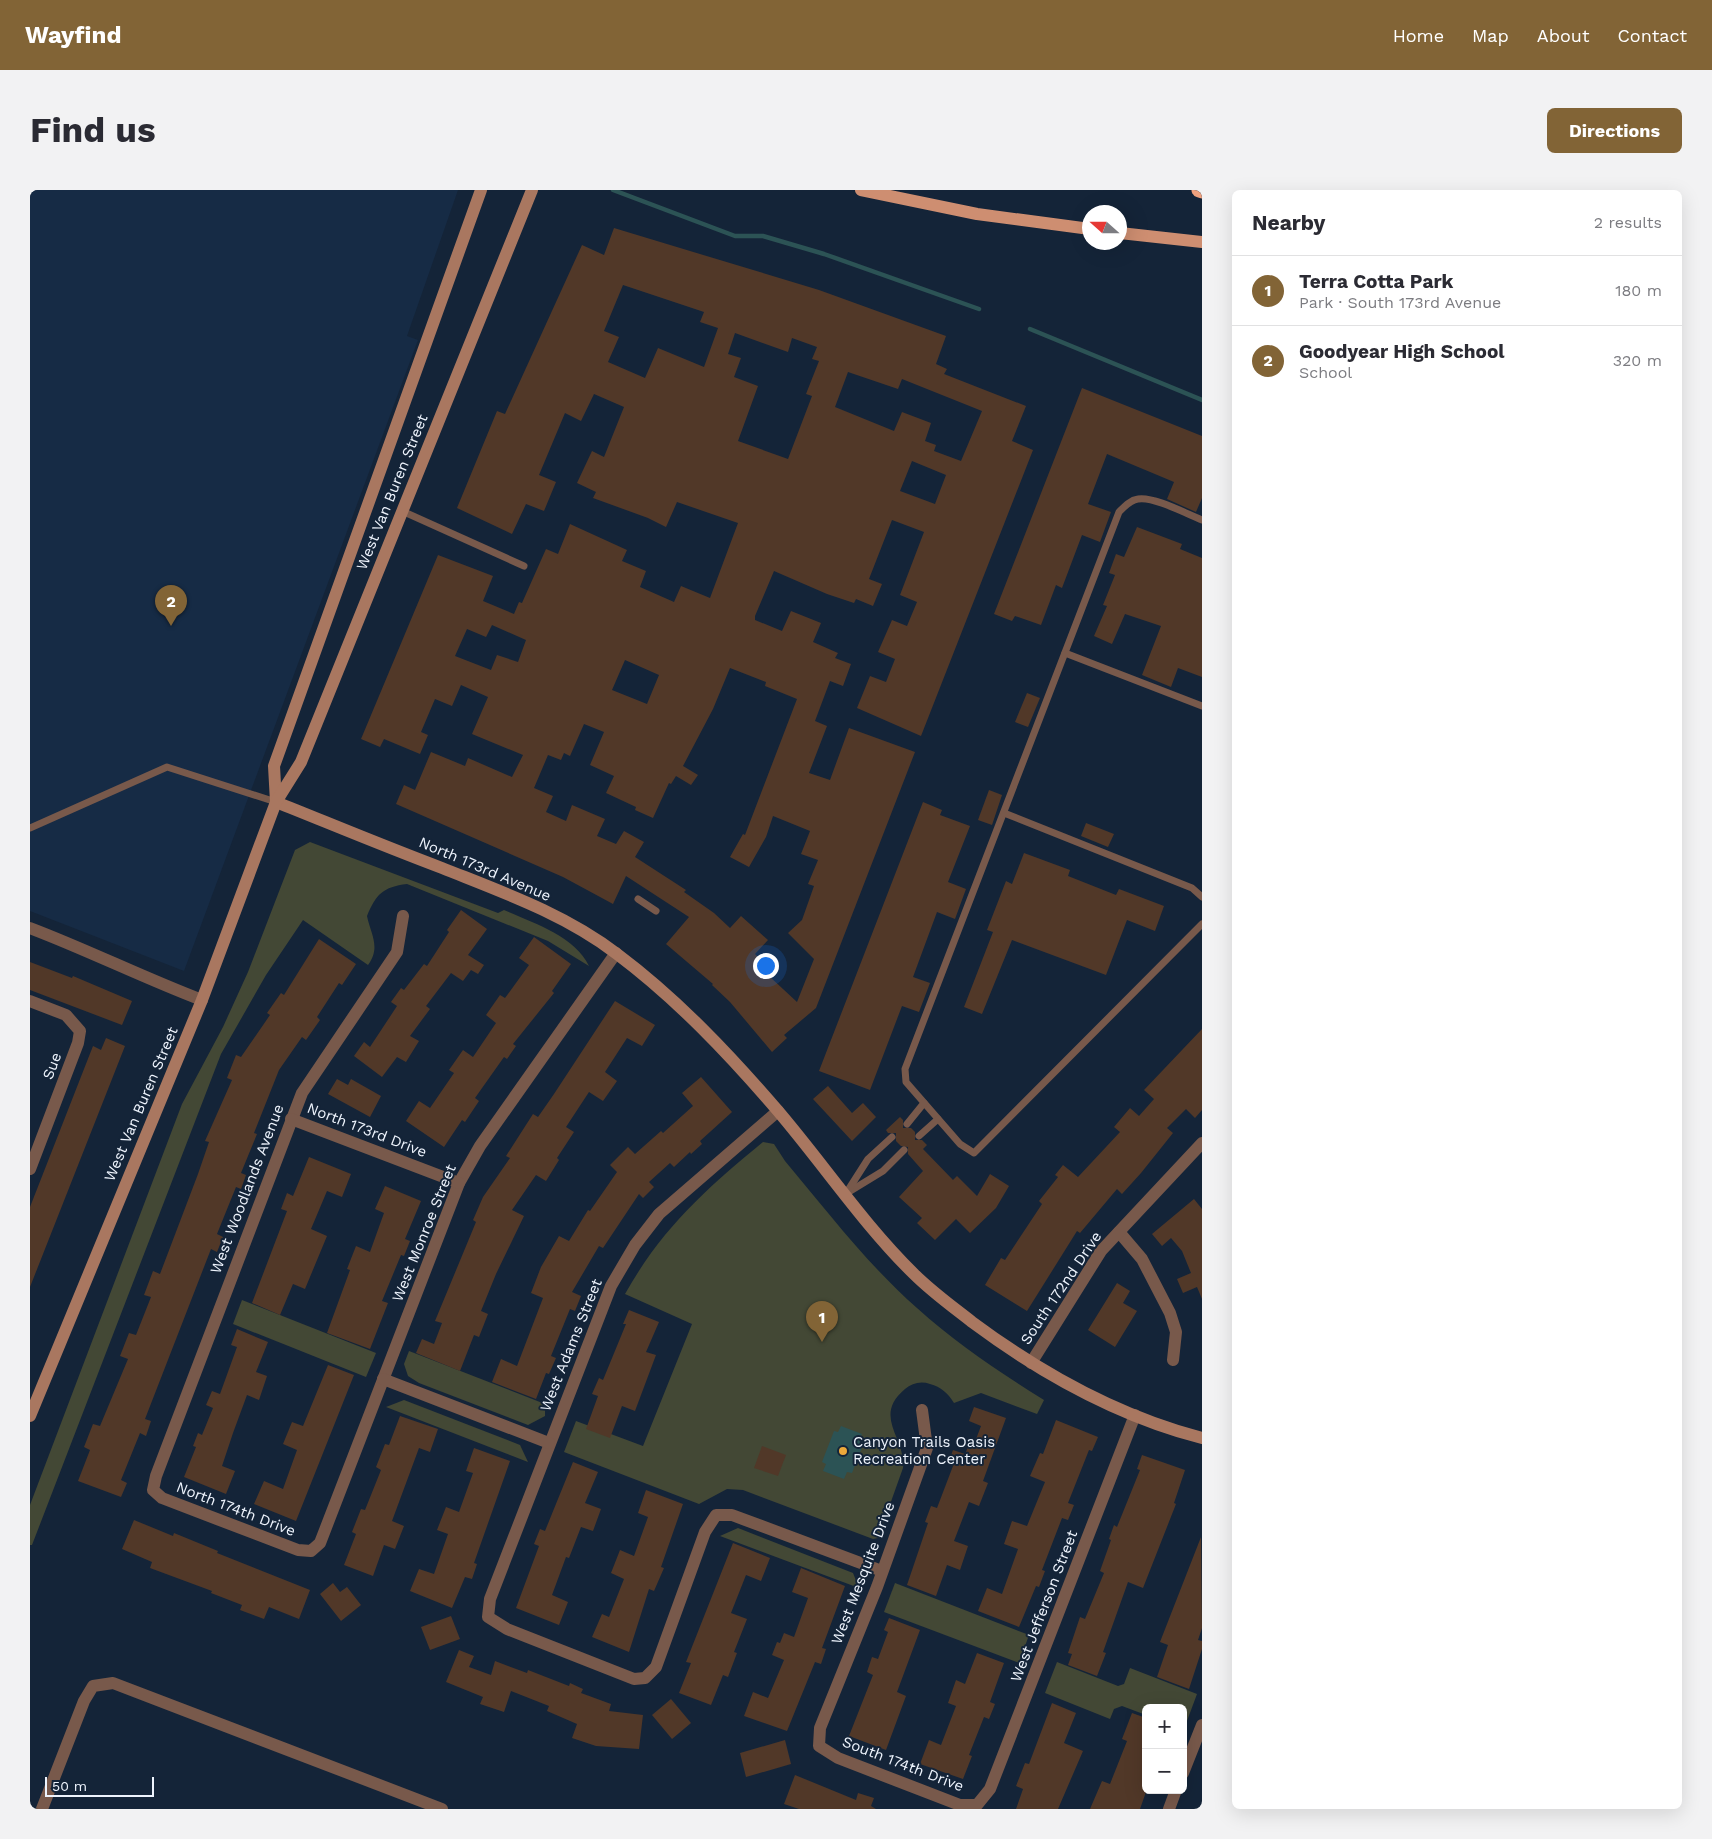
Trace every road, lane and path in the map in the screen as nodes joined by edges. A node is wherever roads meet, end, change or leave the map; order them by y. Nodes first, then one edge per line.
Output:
1 (481, 190) edge
2 (532, 190) edge
3 (860, 190) edge
4 (1082, 228) edge
5 (1127, 234) edge
6 (1202, 242) edge
7 (402, 512) junction
8 (1202, 520) edge
9 (524, 566) dead end
10 (1065, 653) junction
11 (1202, 706) edge
12 (276, 802) junction
13 (1004, 812) junction
14 (30, 828) edge
15 (1202, 897) edge
16 (638, 900) dead end
17 (656, 911) dead end
18 (404, 916) dead end
19 (1202, 924) edge
20 (30, 928) edge
21 (616, 953) junction
22 (202, 1000) junction
23 (30, 1001) edge
24 (924, 1103) junction
25 (778, 1111) junction
26 (291, 1119) junction
27 (938, 1119) junction
28 (907, 1124) dead end
29 (892, 1136) dead end
30 (919, 1136) dead end
31 (1202, 1143) edge
32 (904, 1150) dead end
33 (30, 1169) edge
34 (459, 1182) junction
35 (844, 1195) junction
36 (1119, 1232) junction
37 (1173, 1360) dead end
38 (1030, 1363) junction
39 (383, 1379) junction
40 (922, 1410) dead end
41 (1135, 1415) junction
42 (30, 1416) edge
43 (1202, 1438) edge
44 (549, 1443) junction
45 (152, 1490) joint
46 (311, 1551) joint
47 (882, 1571) junction
48 (1202, 1725) edge
49 (819, 1746) joint
50 (1187, 1763) edge
51 (1175, 1794) edge
52 (977, 1805) joint
53 (42, 1809) edge
54 (442, 1809) edge
55 (1169, 1809) edge

1 - 12 main road, West Van Buren Street
2 - 7 main road, West Van Buren Street
3 - 4 main road
5 - 6 main road
7 - 9 lane
7 - 12 main road, West Van Buren Street
8 - 10 lane
10 - 11 lane
10 - 13 lane
12 - 14 lane
12 - 21 main road, North 173rd Avenue
12 - 22 main road, West Van Buren Street
13 - 15 lane
13 - 24 lane
16 - 17 lane
18 - 26 street, West Woodlands Avenue
19 - 27 lane
20 - 22 street
21 - 25 main road, North 173rd Avenue
21 - 34 street, West Monroe Street
22 - 42 main road, West Van Buren Street
23 - 33 street, Sue
24 - 27 lane
24 - 28 lane
25 - 35 main road, North 173rd Avenue
25 - 44 street, West Adams Street
26 - 34 street, North 173rd Drive
26 - 45 street, West Woodlands Avenue
27 - 30 lane
29 - 35 lane
31 - 36 street, South 172nd Drive
32 - 35 lane
34 - 39 street, West Monroe Street
35 - 38 main road, North 173rd Avenue
36 - 37 street
36 - 38 street, South 172nd Drive
38 - 41 main road, North 173rd Avenue
39 - 44 street
39 - 46 street, West Monroe Street
40 - 47 street, West Mesquite Drive
41 - 43 main road, North 173rd Avenue
41 - 52 street, West Jefferson Street
44 - 47 street, West Adams Street
45 - 46 street, North 174th Drive
47 - 49 street, West Mesquite Drive
48 - 50 street
49 - 52 street, South 174th Drive
51 - 55 street
53 - 54 street

